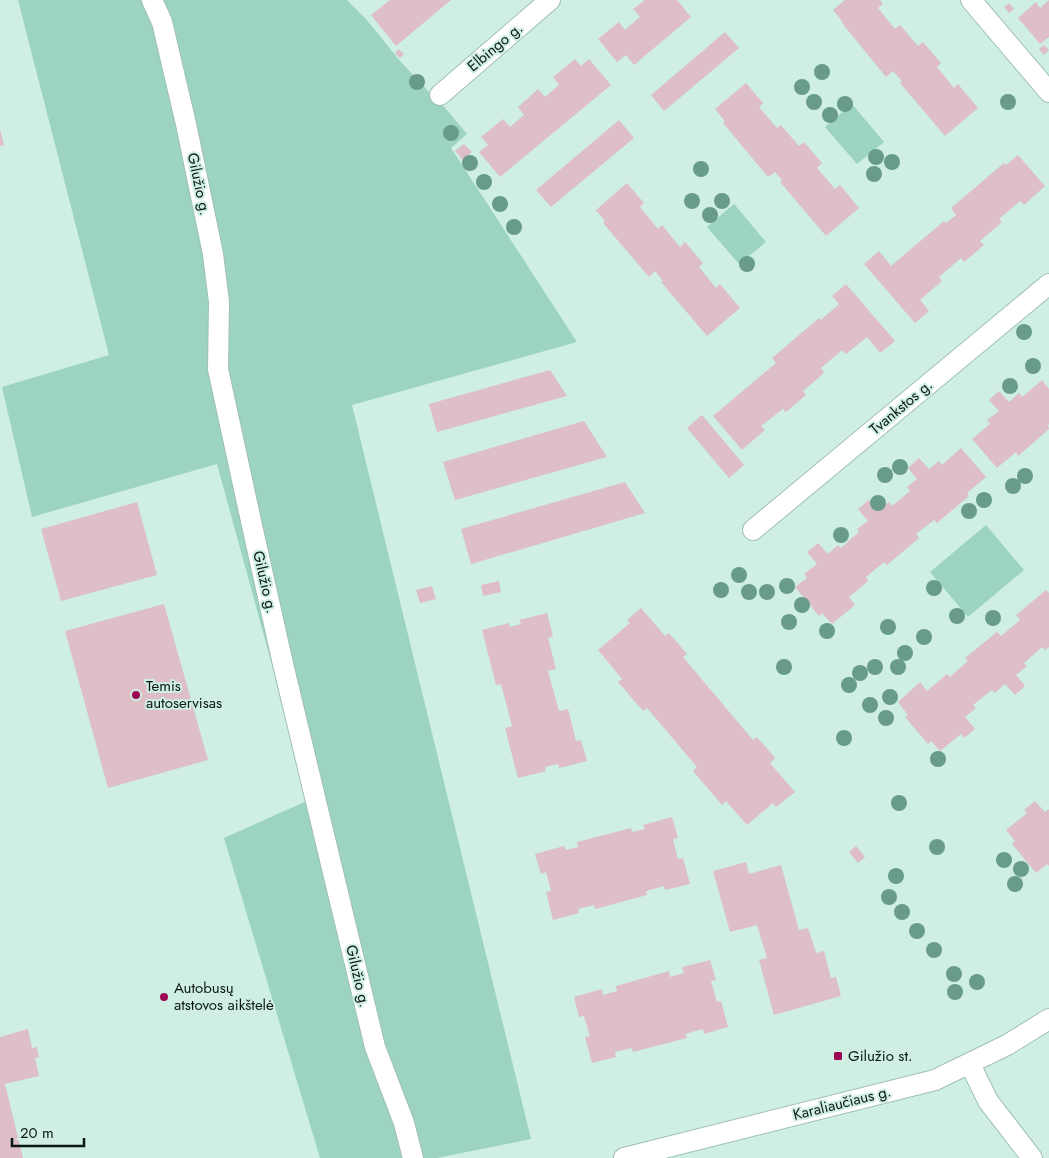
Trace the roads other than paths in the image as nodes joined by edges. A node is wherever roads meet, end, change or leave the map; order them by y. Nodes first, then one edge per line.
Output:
1 (152, 0) edge
2 (550, 0) edge
3 (971, 0) edge
4 (1049, 92) edge
5 (440, 95) dead end
6 (1049, 284) edge
7 (753, 530) dead end
8 (1049, 1019) edge
9 (970, 1064) junction
10 (413, 1158) edge
11 (624, 1158) edge
12 (1032, 1158) edge

1 - 10 street, Gilužio g.
2 - 5 street, Elbingo g.
3 - 4 street
6 - 7 street, Tvankstos g.
8 - 9 street, Karaliaučiaus g.
9 - 11 street, Karaliaučiaus g.
9 - 12 street

